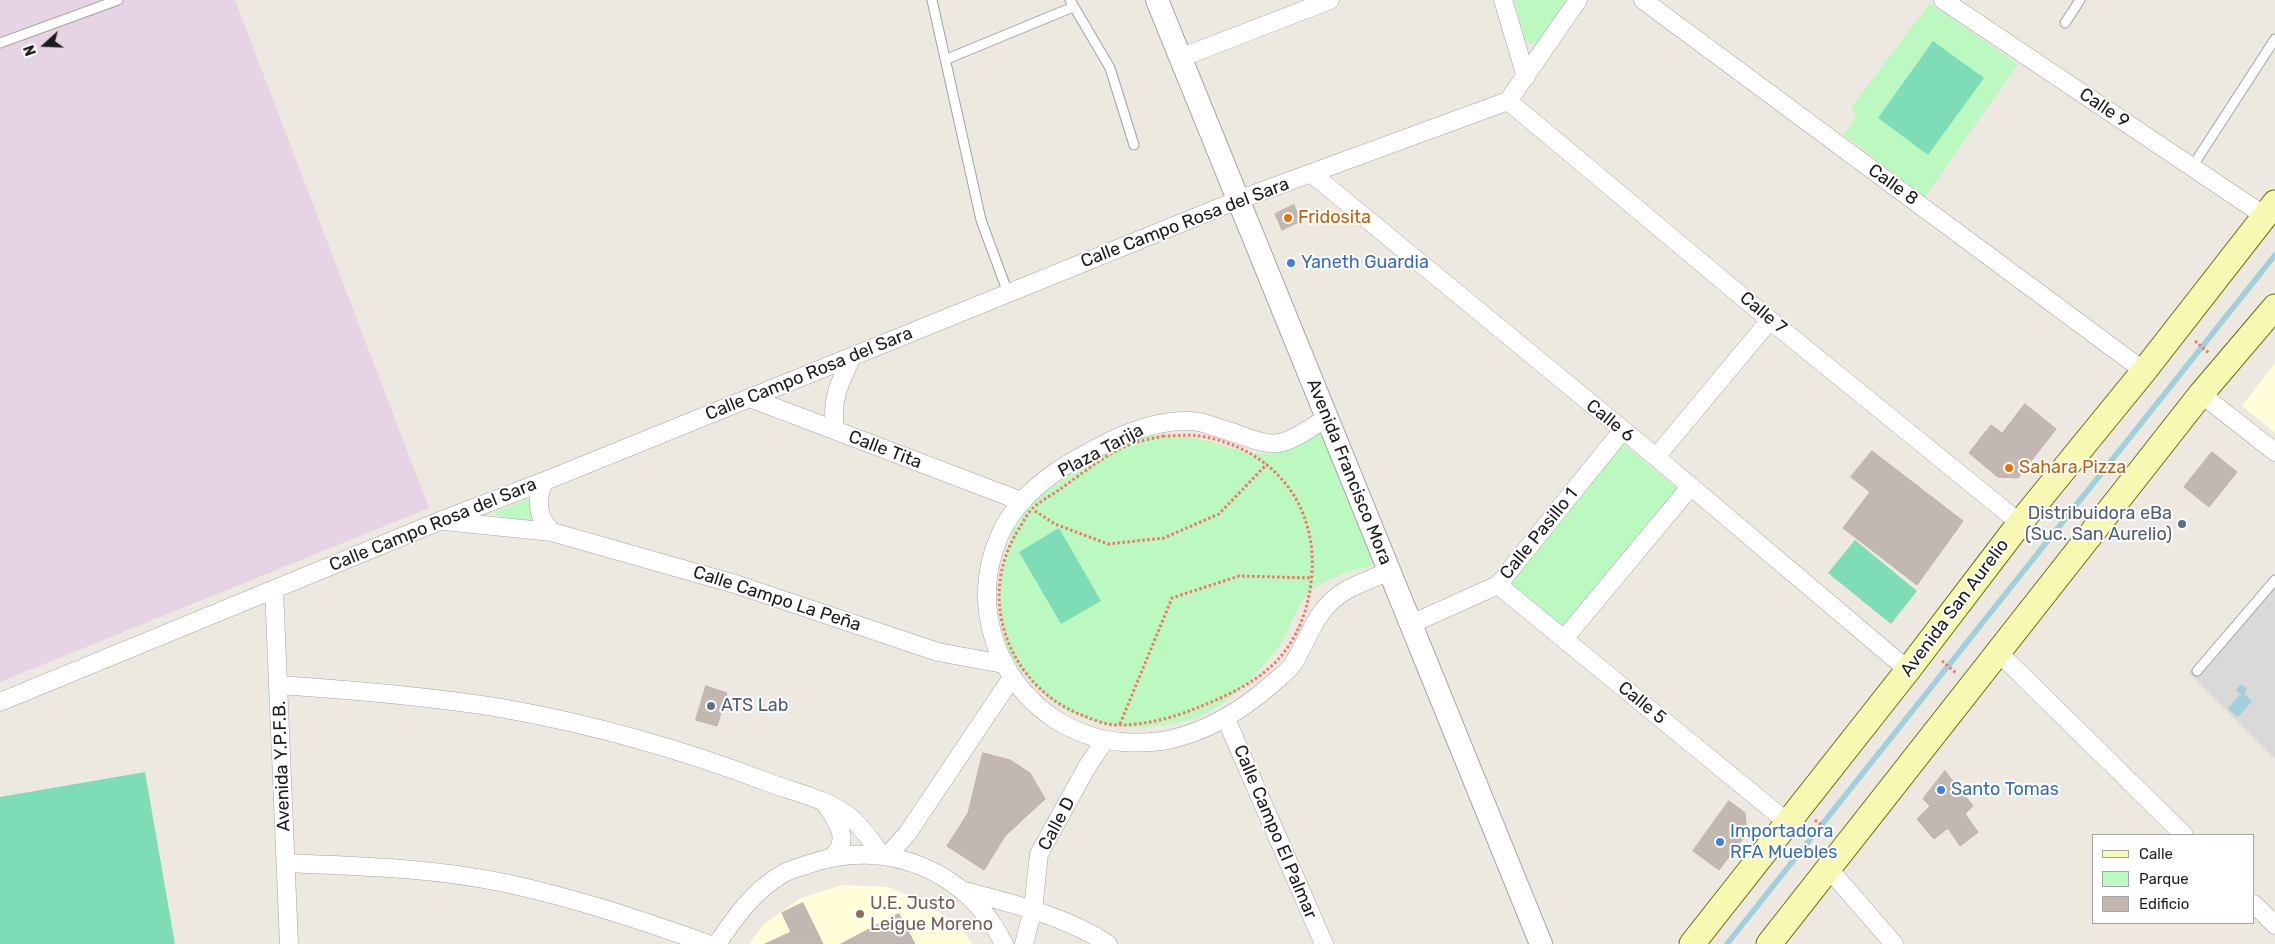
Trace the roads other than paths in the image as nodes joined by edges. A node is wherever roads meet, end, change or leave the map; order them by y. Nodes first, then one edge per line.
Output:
1 (118, 0) edge
2 (932, 0) edge
3 (1157, 0) edge
4 (1330, 0) edge
5 (1503, 0) edge
6 (1578, 0) edge
7 (1643, 0) edge
8 (1943, 0) edge
9 (2080, 0) edge
10 (1072, 4) edge
11 (2065, 22) dead end
12 (2275, 40) edge
13 (0, 43) edge
14 (1180, 58) junction
15 (947, 59) junction
16 (1526, 77) junction
17 (1508, 101) junction
18 (1134, 145) dead end
19 (2192, 167) junction
20 (1311, 173) junction
21 (1238, 200) junction
22 (2270, 210) edge
23 (1008, 293) junction
24 (2275, 308) edge
25 (1770, 320) junction
26 (852, 357) junction
27 (2144, 371) junction
28 (2201, 394) junction
29 (750, 398) junction
30 (1326, 418) junction
31 (835, 430) junction
32 (1622, 431) junction
33 (2275, 452) edge
34 (1656, 457) junction
35 (545, 481) junction
36 (1691, 486) junction
37 (1026, 505) junction
38 (440, 521) junction
39 (2020, 523) junction
40 (552, 532) junction
41 (1389, 572) junction
42 (2275, 580) edge
43 (1498, 586) junction
44 (274, 589) junction
45 (1411, 624) junction
46 (1564, 639) junction
47 (1999, 653) junction
48 (1908, 670) junction
49 (2197, 671) dead end
50 (1007, 672) junction
51 (278, 685) junction
52 (0, 702) edge
53 (1226, 719) junction
54 (1105, 740) junction
55 (826, 804) junction
56 (1798, 818) junction
57 (2183, 834) edge
58 (833, 856) junction
59 (884, 856) junction
60 (286, 862) junction
61 (1828, 868) junction
62 (964, 891) junction
63 (2255, 905) edge
64 (1034, 910) junction
65 (2275, 925) edge
66 (289, 944) edge
67 (708, 944) edge
68 (717, 944) edge
69 (1004, 944) edge
70 (1024, 944) edge
71 (1108, 944) edge
72 (1324, 944) edge
73 (1541, 944) edge
74 (1692, 944) edge
75 (1770, 944) edge
76 (1894, 944) edge

1 - 13 lane
2 - 15 lane
3 - 14 street, Avenida Francisco Mora
4 - 14 street
5 - 16 street
6 - 16 street
7 - 27 street, Calle 8
8 - 19 street, Calle 9
9 - 11 lane
10 - 15 lane
10 - 18 lane
12 - 19 lane
14 - 21 street, Avenida Francisco Mora
15 - 23 lane
16 - 17 street
17 - 20 street, Calle Campo Rosa del Sara
17 - 25 street, Calle 7
19 - 22 street, Calle 9
20 - 21 street, Calle Campo Rosa del Sara
20 - 32 street, Calle 6
21 - 23 street, Calle Campo Rosa del Sara
21 - 30 street, Avenida Francisco Mora
22 - 27 main road, Avenida San Aurelio
23 - 26 street, Calle Campo Rosa del Sara
24 - 28 main road
25 - 34 street
25 - 39 street, Calle 7
26 - 29 street, Calle Campo Rosa del Sara
26 - 31 street
27 - 39 main road, Avenida San Aurelio
28 - 33 street
28 - 47 main road
29 - 31 street, Calle Tita
29 - 35 street, Calle Campo Rosa del Sara
30 - 37 street, Plaza Tarija
30 - 41 street, Avenida Francisco Mora
31 - 37 street, Calle Tita
32 - 34 street, Calle 6
32 - 43 street, Calle Pasillo 1
34 - 36 street, Calle 6
35 - 38 street, Calle Campo Rosa del Sara
35 - 40 street
36 - 46 street
36 - 48 street, Calle 6
37 - 50 street, Plaza Tarija
38 - 40 street, Calle Campo La Peña
38 - 44 street, Calle Campo Rosa del Sara
39 - 48 main road, Avenida San Aurelio
40 - 50 street, Calle Campo La Peña
41 - 45 street, Avenida Francisco Mora
41 - 53 street, Plaza Tarija
42 - 49 lane
43 - 45 street, Calle Pasillo 1
43 - 46 street, Calle 5
44 - 51 street, Avenida Y.P.F.B.
44 - 52 street, Calle Campo Rosa del Sara
45 - 73 street, Avenida Francisco Mora
46 - 56 street, Calle 5
47 - 57 street
47 - 61 main road
48 - 56 main road, Avenida San Aurelio
50 - 54 street, Plaza Tarija
50 - 59 street
51 - 55 street
51 - 60 street, Avenida Y.P.F.B.
53 - 54 street, Plaza Tarija
53 - 72 street, Calle Campo El Palmar
54 - 64 street, Calle D
55 - 58 street
55 - 59 street
56 - 74 main road, Avenida San Aurelio
58 - 59 street
58 - 68 street
59 - 62 street
60 - 66 street, Avenida Y.P.F.B.
60 - 67 street
61 - 75 main road
61 - 76 street
62 - 64 street
62 - 69 street
63 - 65 street
64 - 70 street, Calle D
64 - 71 street

